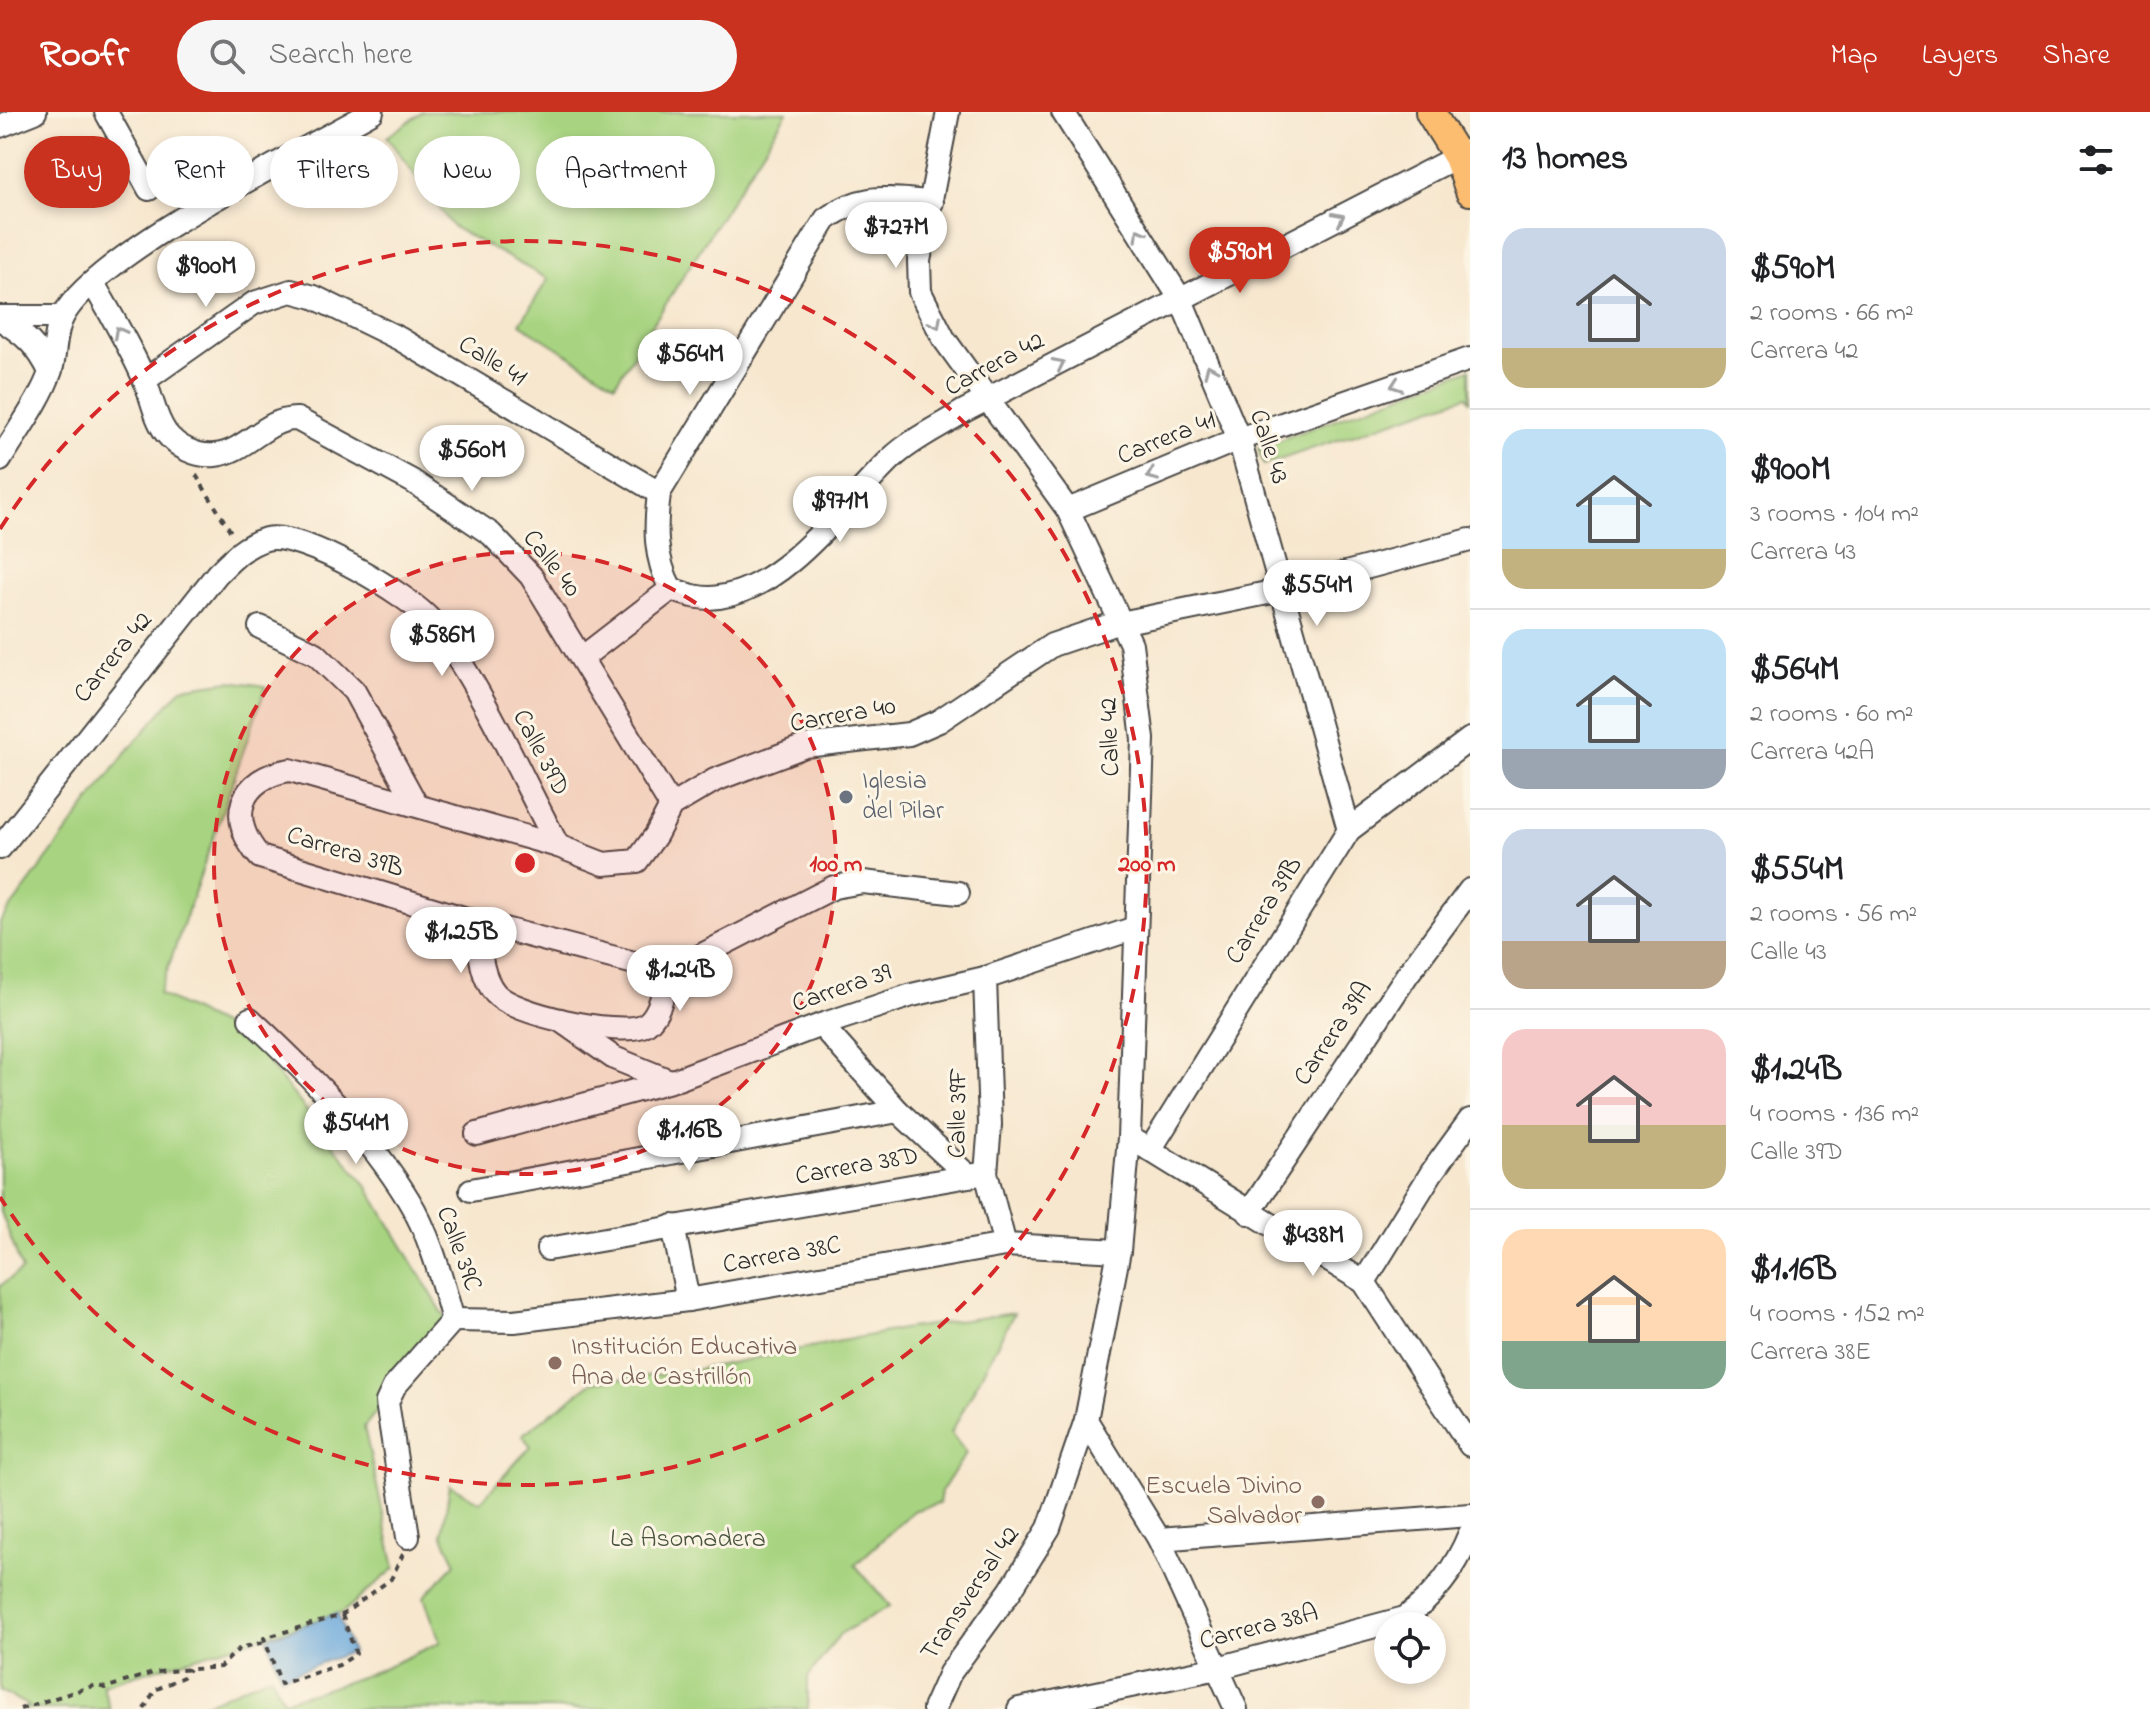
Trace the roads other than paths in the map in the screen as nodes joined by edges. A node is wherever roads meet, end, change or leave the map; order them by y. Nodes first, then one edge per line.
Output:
1 (35, 112) edge
2 (106, 112) edge
3 (372, 112) edge
4 (948, 112) edge
5 (1063, 112) edge
6 (1430, 112) edge
7 (0, 126) edge
8 (1464, 154) edge
9 (146, 184) edge
10 (1470, 191) edge
11 (932, 202) junction
12 (93, 283) junction
13 (1181, 300) junction
14 (62, 317) junction
15 (0, 318) edge
16 (1470, 359) edge
17 (50, 372) junction
18 (145, 380) junction
19 (989, 399) junction
20 (1239, 439) junction
21 (0, 460) edge
22 (659, 493) junction
23 (1068, 510) junction
24 (1470, 540) edge
25 (242, 549) joint
26 (671, 589) junction
27 (1282, 590) junction
28 (1124, 624) junction
29 (260, 627) dead end
30 (583, 657) junction
31 (1470, 739) edge
32 (416, 804) junction
33 (671, 806) junction
34 (1349, 830) junction
35 (558, 846) junction
36 (0, 848) edge
37 (1470, 890) edge
38 (958, 893) dead end
39 (477, 922) junction
40 (1135, 928) junction
41 (669, 972) junction
42 (985, 978) junction
43 (250, 1019) dead end
44 (559, 1020) junction
45 (821, 1025) junction
46 (670, 1081) junction
47 (898, 1111) junction
48 (1470, 1120) edge
49 (477, 1134) dead end
50 (1129, 1138) junction
51 (1150, 1150) junction
52 (977, 1175) junction
53 (471, 1190) dead end
54 (1249, 1213) junction
55 (673, 1226) junction
56 (1005, 1245) junction
57 (548, 1249) dead end
58 (1119, 1251) junction
59 (1364, 1282) junction
60 (688, 1300) junction
61 (453, 1320) junction
62 (1086, 1420) junction
63 (1470, 1445) edge
64 (1470, 1515) edge
65 (1470, 1533) edge
66 (1159, 1539) junction
67 (406, 1540) road end
68 (1218, 1668) junction
69 (934, 1709) edge
70 (1019, 1709) edge
71 (1236, 1709) edge

1 - 7 street
2 - 9 street
3 - 12 street
4 - 11 street, Calle 42
13 -> 5 street, Calle 43
6 - 8 main road
8 - 10 main road
13 -> 8 street, Carrera 42
11 -> 19 street, Calle 42
11 - 22 street
12 - 14 street
18 -> 12 street
19 -> 13 street, Carrera 42
20 -> 13 street, Calle 43
14 - 15 street
14 - 17 street
15 - 17 street
16 -> 20 street, Carrera 41
17 - 21 street
18 - 22 street, Calle 41
18 - 30 street, Calle 40
19 - 23 street, Calle 42
19 - 26 street, Carrera 42
20 -> 23 street, Carrera 41
20 - 27 street, Calle 43
22 - 26 street
23 - 28 street, Calle 42
24 - 27 street, Carrera 40
25 - 35 street, Calle 39D
25 - 36 street, Carrera 42
26 - 30 street
27 - 28 street, Carrera 40
27 - 34 street, Calle 43
28 - 33 street, Carrera 40
28 - 40 street, Calle 42
29 - 32 street
30 - 33 street, Calle 40
31 - 34 street, Carrera 39B
32 - 35 street
32 - 39 street, Carrera 39B
33 - 35 street
34 - 51 street, Carrera 39B
37 - 54 street, Carrera 39A
38 - 41 street
39 - 41 street, Carrera 39B
39 - 44 street
40 - 42 street, Carrera 39
40 - 50 street, Calle 42
41 - 44 street
42 - 45 street, Carrera 39
42 - 52 street, Calle 39F
43 - 61 street, Calle 39C
44 - 46 street
45 - 46 street, Carrera 39
45 - 47 street
46 - 49 street, Carrera 39
47 - 52 street
47 - 53 street
48 - 59 street
50 - 51 street
50 - 58 street, Calle 42
51 - 54 street
52 - 55 street, Carrera 38D
52 - 56 street, Calle 39F
54 - 59 street
55 - 57 street, Carrera 38D
55 - 60 street
56 - 58 street, Carrera 38C
56 - 60 street, Carrera 38C
58 - 62 street, Calle 42
59 - 63 street
60 - 61 street, Carrera 38C
61 - 67 street
62 - 66 street
62 - 69 street, Transversal 42
64 - 66 street
65 - 68 street, Carrera 38A
66 - 68 street
68 - 70 street, Carrera 38A
68 - 71 street

